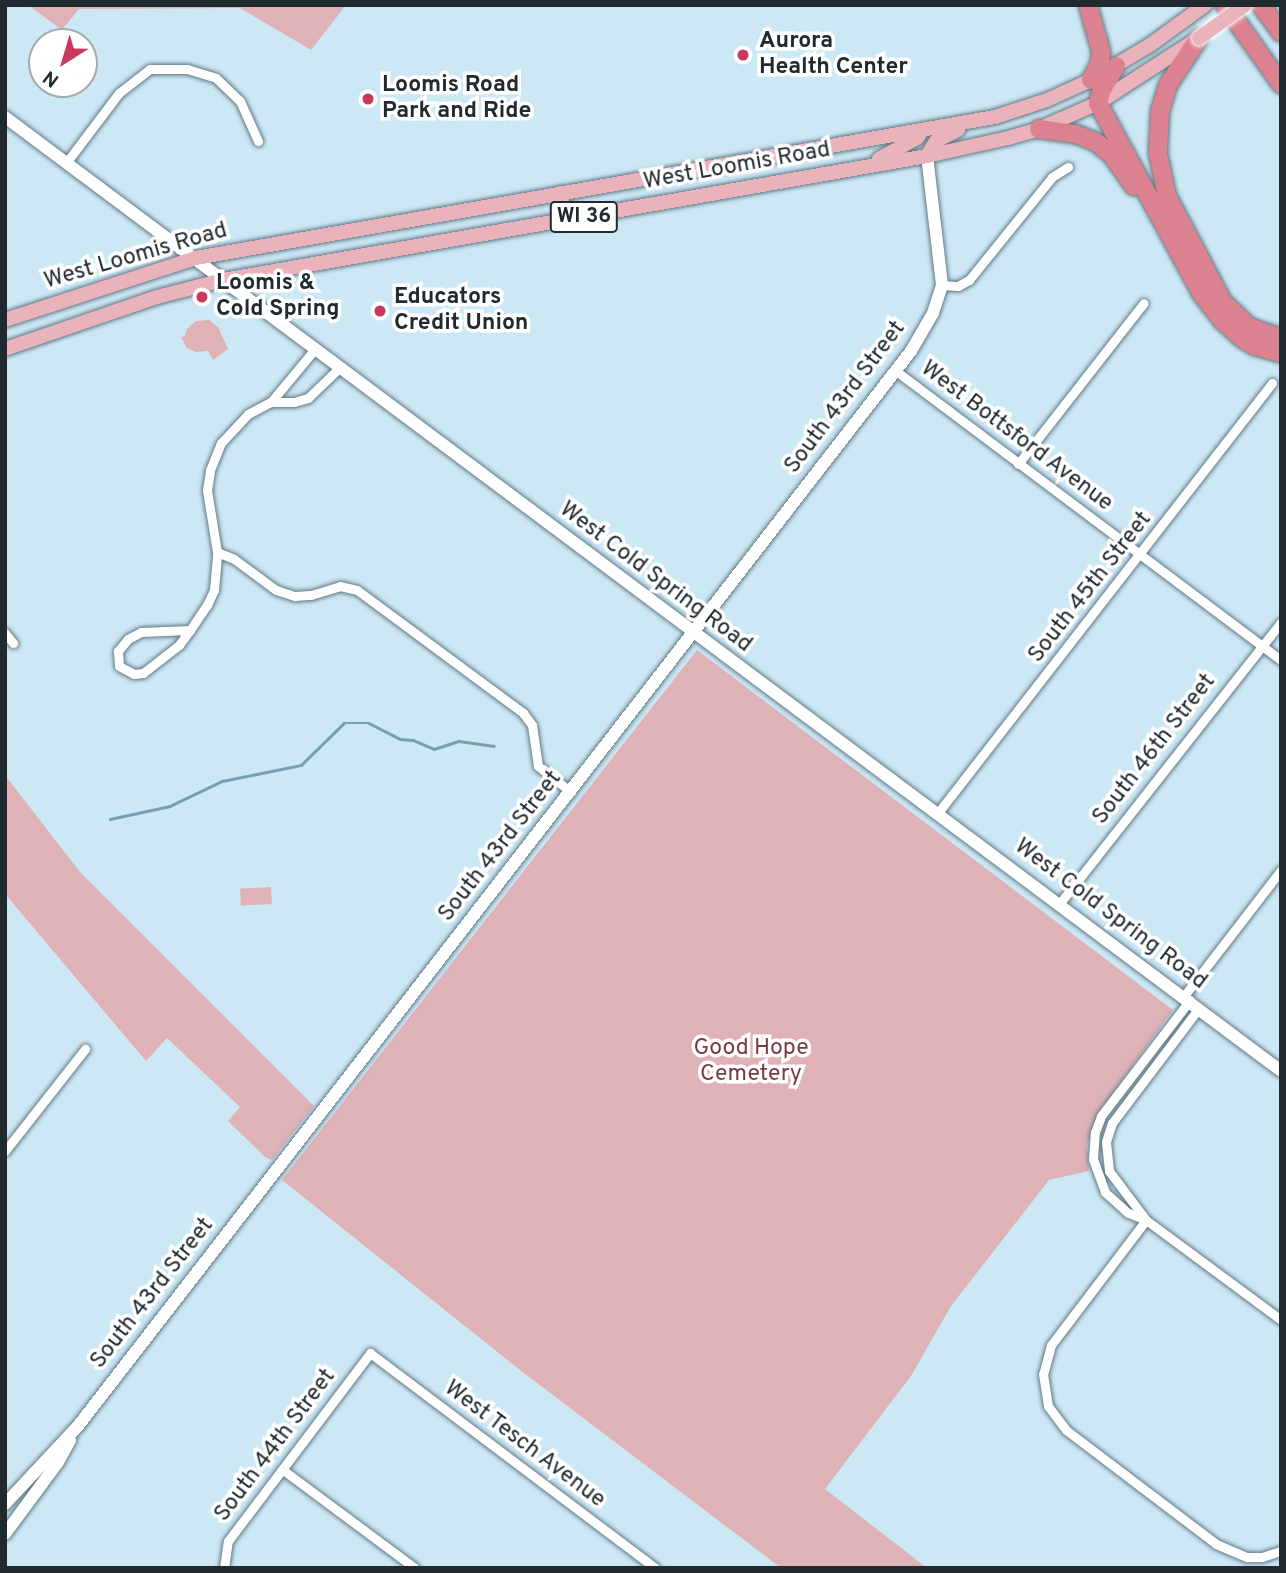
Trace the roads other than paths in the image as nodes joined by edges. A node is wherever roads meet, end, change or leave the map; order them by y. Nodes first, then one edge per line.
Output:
1 (1087, 5) edge
2 (1205, 5) edge
3 (1225, 5) edge
4 (1245, 5) edge
5 (1261, 5) edge
6 (1281, 33) edge
7 (1199, 38) junction
8 (1260, 54) junction
9 (1116, 66) junction
10 (1091, 80) junction
11 (1281, 84) edge
12 (1281, 98) edge
13 (1098, 103) junction
14 (5, 117) edge
15 (979, 120) junction
16 (1039, 129) junction
17 (921, 131) junction
18 (258, 141) dead end
19 (927, 156) junction
20 (66, 163) junction
21 (1068, 167) dead end
22 (855, 169) junction
23 (560, 193) junction
24 (1156, 213) junction
25 (567, 220) junction
26 (196, 258) junction
27 (223, 280) junction
28 (942, 285) junction
29 (1144, 303) dead end
30 (5, 320) edge
31 (1281, 338) edge
32 (5, 349) edge
33 (315, 349) junction
34 (1281, 353) edge
35 (340, 367) junction
36 (896, 372) junction
37 (1272, 383) dead end
38 (271, 402) junction
39 (1018, 464) junction
40 (217, 552) junction
41 (1141, 555) junction
42 (1281, 622) edge
43 (190, 630) junction
44 (5, 633) edge
45 (692, 633) junction
46 (13, 643) dead end
47 (1262, 646) junction
48 (1281, 660) edge
49 (571, 792) junction
50 (937, 814) junction
51 (1281, 870) edge
52 (1060, 902) junction
53 (1191, 1001) junction
54 (85, 1049) dead end
55 (1281, 1071) edge
56 (1101, 1116) junction
57 (1112, 1124) junction
58 (5, 1151) edge
59 (1146, 1220) junction
60 (1281, 1320) edge
61 (370, 1353) joint
62 (78, 1426) junction
63 (283, 1469) junction
64 (5, 1504) edge
65 (5, 1534) edge
66 (1281, 1551) edge
67 (224, 1568) edge
68 (415, 1568) edge
69 (655, 1568) edge

1 - 10 highway
2 - 9 main road, West Loomis Road / WI 36
3 - 8 highway
4 - 7 main road, West Loomis Road / WI 36, bridge
5 - 6 highway
7 - 13 main road, West Loomis Road / WI 36
7 - 31 highway
8 - 11 highway
8 - 12 highway
9 - 10 main road, West Loomis Road / WI 36
9 - 13 highway
10 - 15 main road, West Loomis Road / WI 36
13 - 16 main road, West Loomis Road / WI 36
13 - 24 highway
14 - 20 main road, West Cold Spring Road
15 - 17 main road, West Loomis Road / WI 36
15 - 19 main road
16 - 19 main road, West Loomis Road / WI 36
16 - 24 highway
17 - 22 main road
17 - 23 main road, West Loomis Road / WI 36
18 - 20 street
19 - 22 main road, West Loomis Road / WI 36
19 - 28 main road, South 43rd Street
20 - 26 main road, West Cold Spring Road
21 - 28 street
22 - 25 main road, West Loomis Road / WI 36
23 - 25 main road
23 - 26 main road, West Loomis Road / WI 36
24 - 34 highway
25 - 27 main road, West Loomis Road / WI 36
26 - 27 main road, West Cold Spring Road
26 - 30 main road, West Loomis Road / WI 36
27 - 32 main road, West Loomis Road / WI 36
27 - 33 main road, West Cold Spring Road
28 - 36 main road, South 43rd Street
29 - 39 street
33 - 35 main road, West Cold Spring Road
33 - 38 street
35 - 38 street
35 - 45 main road, West Cold Spring Road
36 - 39 street, West Bottsford Avenue
36 - 45 main road, South 43rd Street
37 - 41 street, South 45th Street
38 - 40 street
39 - 41 street, West Bottsford Avenue
40 - 43 street
40 - 49 street
41 - 47 street, West Bottsford Avenue
41 - 50 street, South 45th Street
42 - 47 street, South 46th Street
43 - 43 street
44 - 46 street
45 - 49 main road, South 43rd Street
45 - 50 main road, West Cold Spring Road
47 - 48 street, West Bottsford Avenue
47 - 52 street, South 46th Street
49 - 62 main road, South 43rd Street
50 - 52 main road, West Cold Spring Road
51 - 53 street
52 - 53 main road, West Cold Spring Road
53 - 55 main road, West Cold Spring Road
53 - 56 street
53 - 57 street
54 - 58 street
56 - 57 street
56 - 59 street
57 - 59 street
59 - 60 street
59 - 66 street
61 - 63 street, South 44th Street
61 - 69 street, West Tesch Avenue
62 - 64 main road, South 43rd Street
62 - 65 main road, South 43rd Street
63 - 67 street, South 44th Street
63 - 68 street

